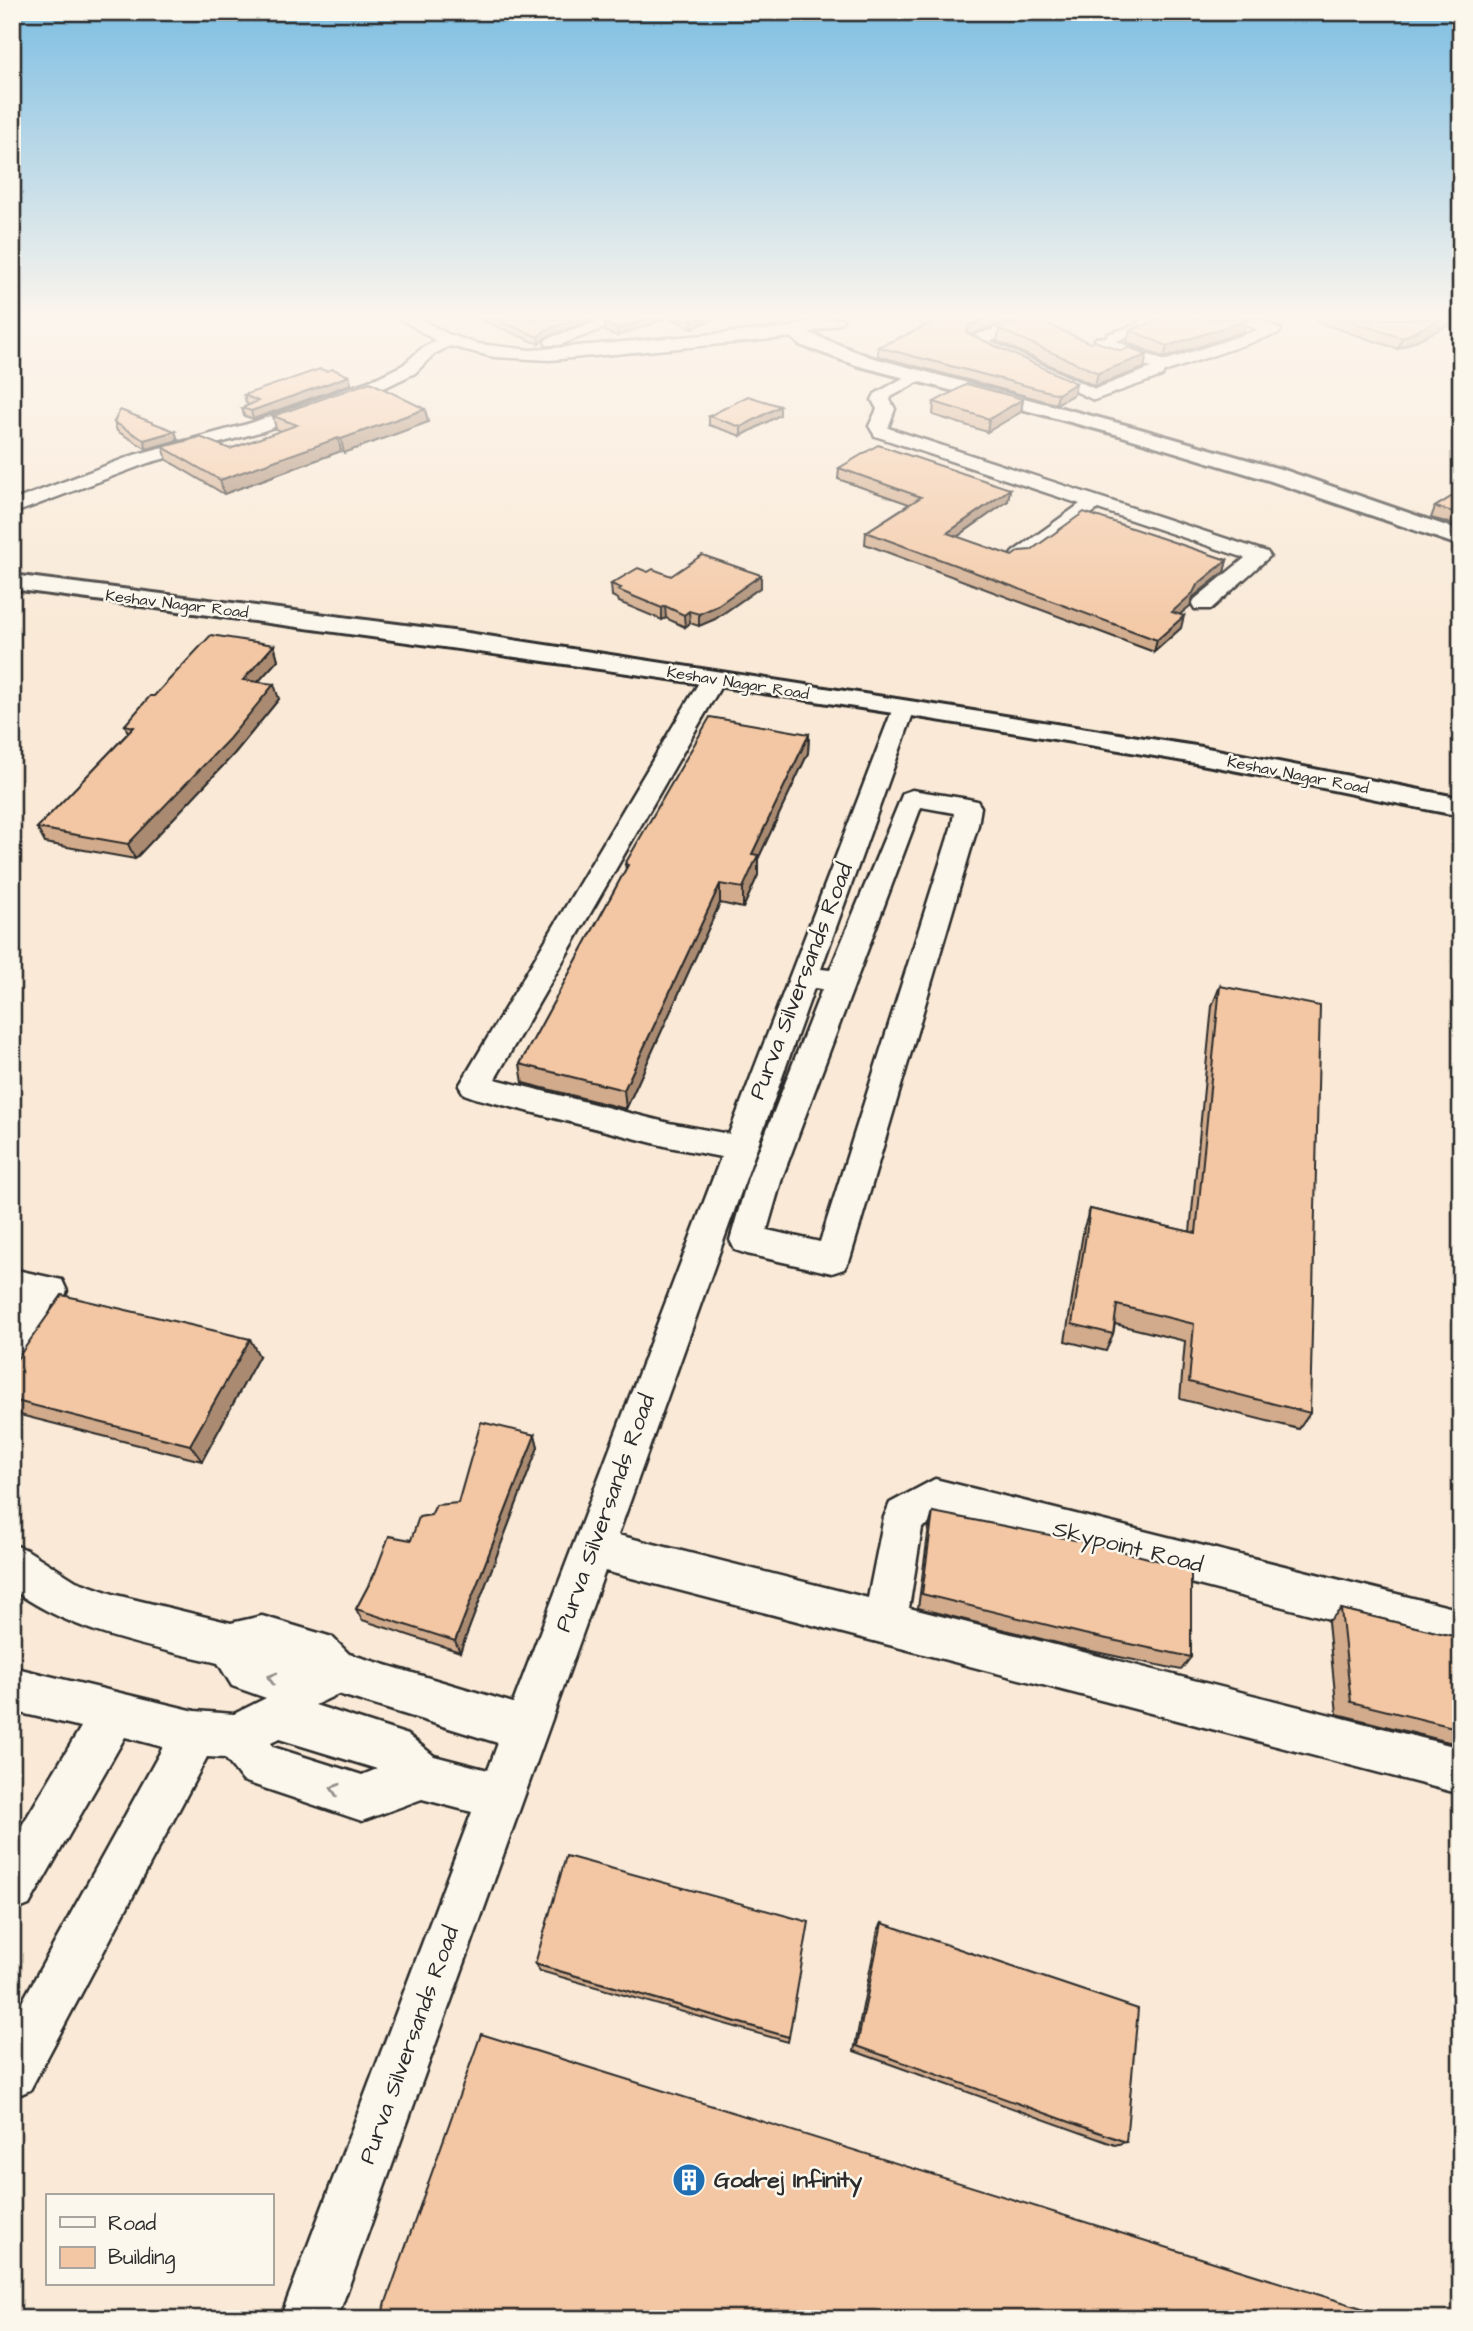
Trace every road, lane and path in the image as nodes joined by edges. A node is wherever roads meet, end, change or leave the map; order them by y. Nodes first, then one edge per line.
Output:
1 (254, 428) edge
2 (879, 428) edge
3 (1114, 428) edge
4 (1095, 502) junction
5 (12, 508) edge
6 (1461, 539) edge
7 (1020, 556) edge
8 (12, 582) edge
9 (1203, 604) dead end
10 (713, 679) junction
11 (903, 708) junction
12 (1461, 807) edge
13 (803, 976) junction
14 (840, 982) junction
15 (738, 1148) junction
16 (12, 1284) edge
17 (12, 1352) edge
18 (592, 1548) junction
19 (12, 1564) edge
20 (885, 1623) junction
21 (1461, 1632) edge
22 (12, 1689) edge
23 (115, 1712) junction
24 (525, 1730) junction
25 (216, 1735) junction
26 (1461, 1771) edge
27 (501, 1796) junction
28 (12, 1888) edge
29 (12, 2072) edge
30 (308, 2319) edge

1 - 5 street
2 - 4 street
3 - 6 street
4 - 7 street
4 - 9 street
8 - 10 street, Keshav Nagar Road
10 - 11 street, Keshav Nagar Road
10 - 15 street
11 - 12 street, Keshav Nagar Road
11 - 13 street, Purva Silversands Road
13 - 14 street
13 - 15 street, Purva Silversands Road
14 - 14 street
15 - 18 street, Purva Silversands Road
16 - 17 street
18 - 20 street
18 - 24 street, Purva Silversands Road
19 - 24 street
20 - 21 street, Skypoint Road
20 - 26 street
22 - 23 street
23 - 25 street
23 - 28 street
24 - 27 street, Purva Silversands Road
25 - 27 street
25 - 29 street
27 - 30 street, Purva Silversands Road

